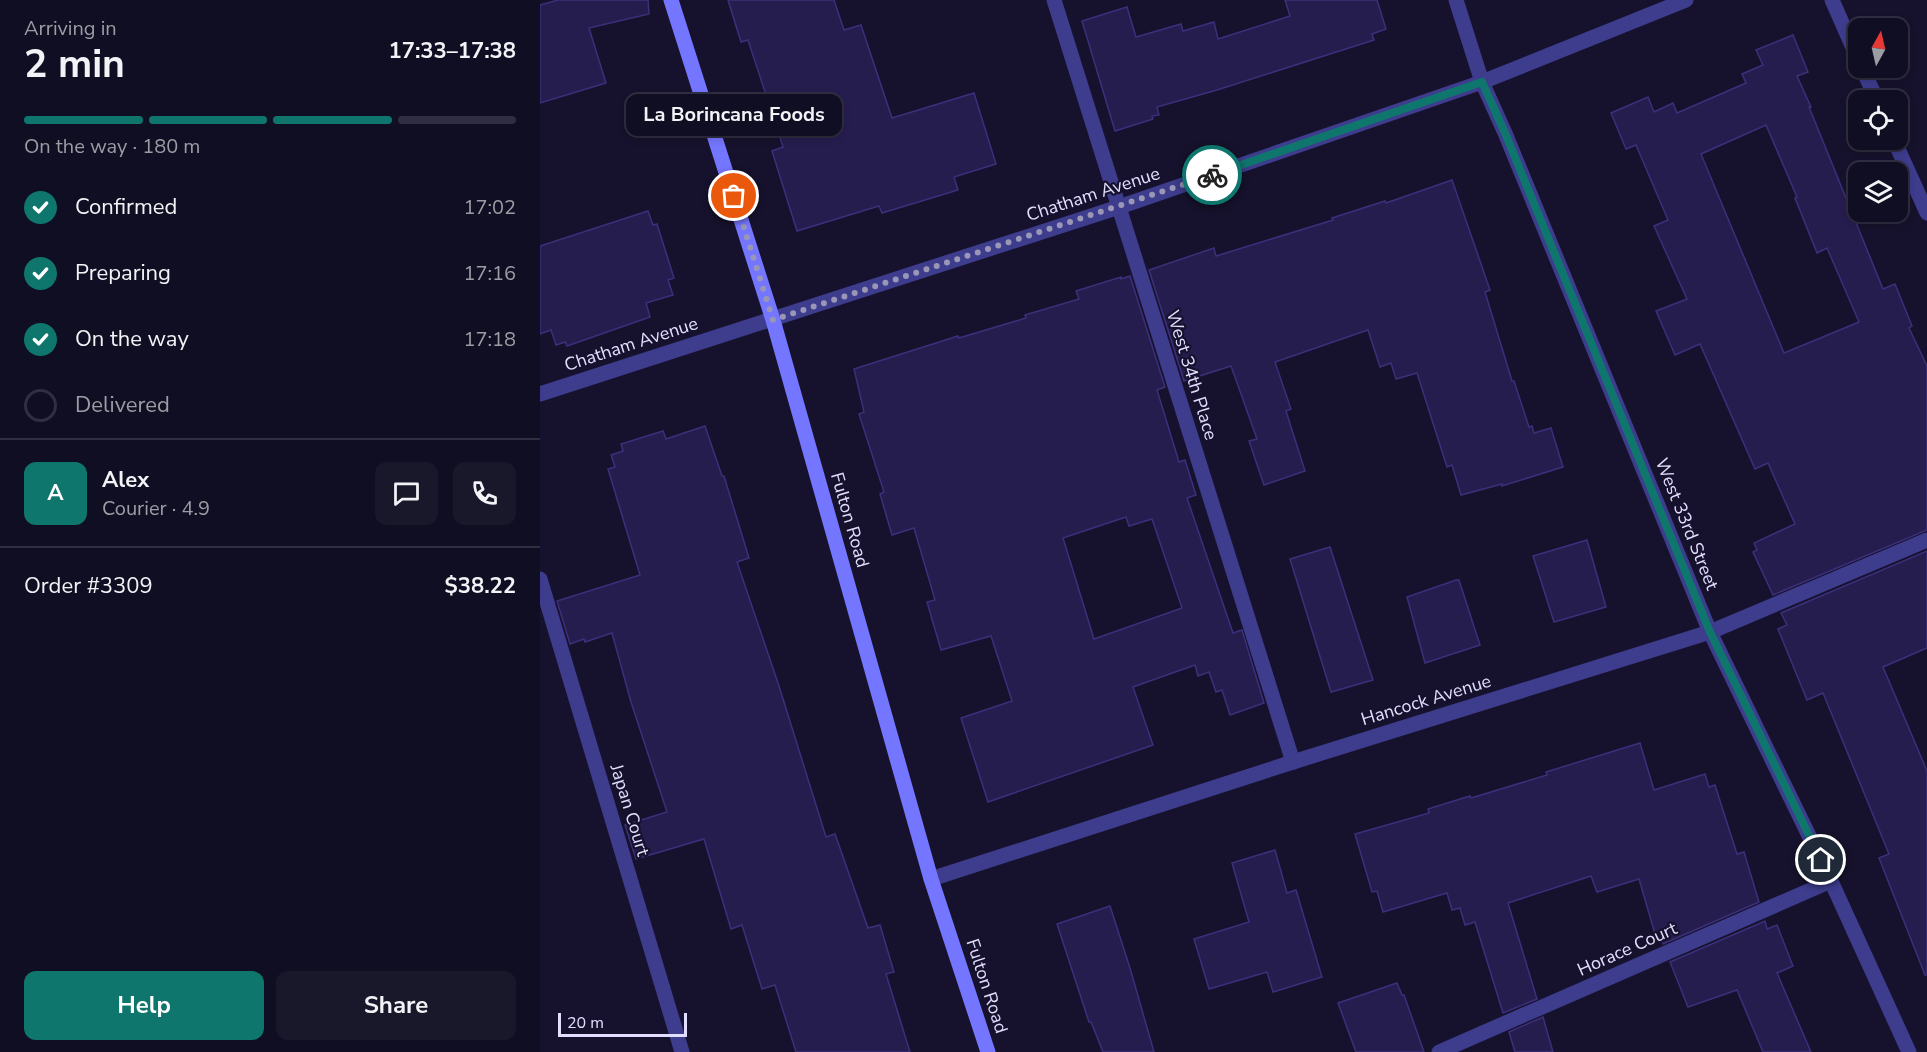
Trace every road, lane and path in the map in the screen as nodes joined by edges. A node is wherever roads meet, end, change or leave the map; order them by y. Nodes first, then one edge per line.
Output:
1 (671, 0) edge
2 (1054, 0) edge
3 (1456, 0) edge
4 (1686, 0) edge
5 (1832, 0) edge
6 (1848, 36) edge
7 (1482, 82) junction
8 (1899, 150) edge
9 (1119, 207) junction
10 (1927, 213) edge
11 (773, 320) junction
12 (540, 394) edge
13 (1927, 540) edge
14 (540, 579) edge
15 (1710, 632) junction
16 (1293, 762) junction
17 (931, 879) junction
18 (1831, 880) junction
19 (682, 1052) edge
20 (988, 1052) edge
21 (1439, 1052) edge
22 (1909, 1052) edge

1 - 11 main road, Fulton Road
2 - 9 street, West 34th Place
3 - 7 street, West 33rd Street
4 - 7 street, Chatham Avenue
5 - 6 street
7 - 9 street, Chatham Avenue
7 - 15 street, West 33rd Street
8 - 10 street
9 - 11 street, Chatham Avenue
9 - 16 street, West 34th Place
11 - 12 street, Chatham Avenue
11 - 17 main road, Fulton Road
13 - 15 street, Hancock Avenue
14 - 19 street, Japan Court
15 - 16 street, Hancock Avenue
15 - 18 street, West 33rd Street
16 - 17 street, Hancock Avenue
17 - 20 main road, Fulton Road
18 - 21 street, Horace Court
18 - 22 street, West 33rd Street

